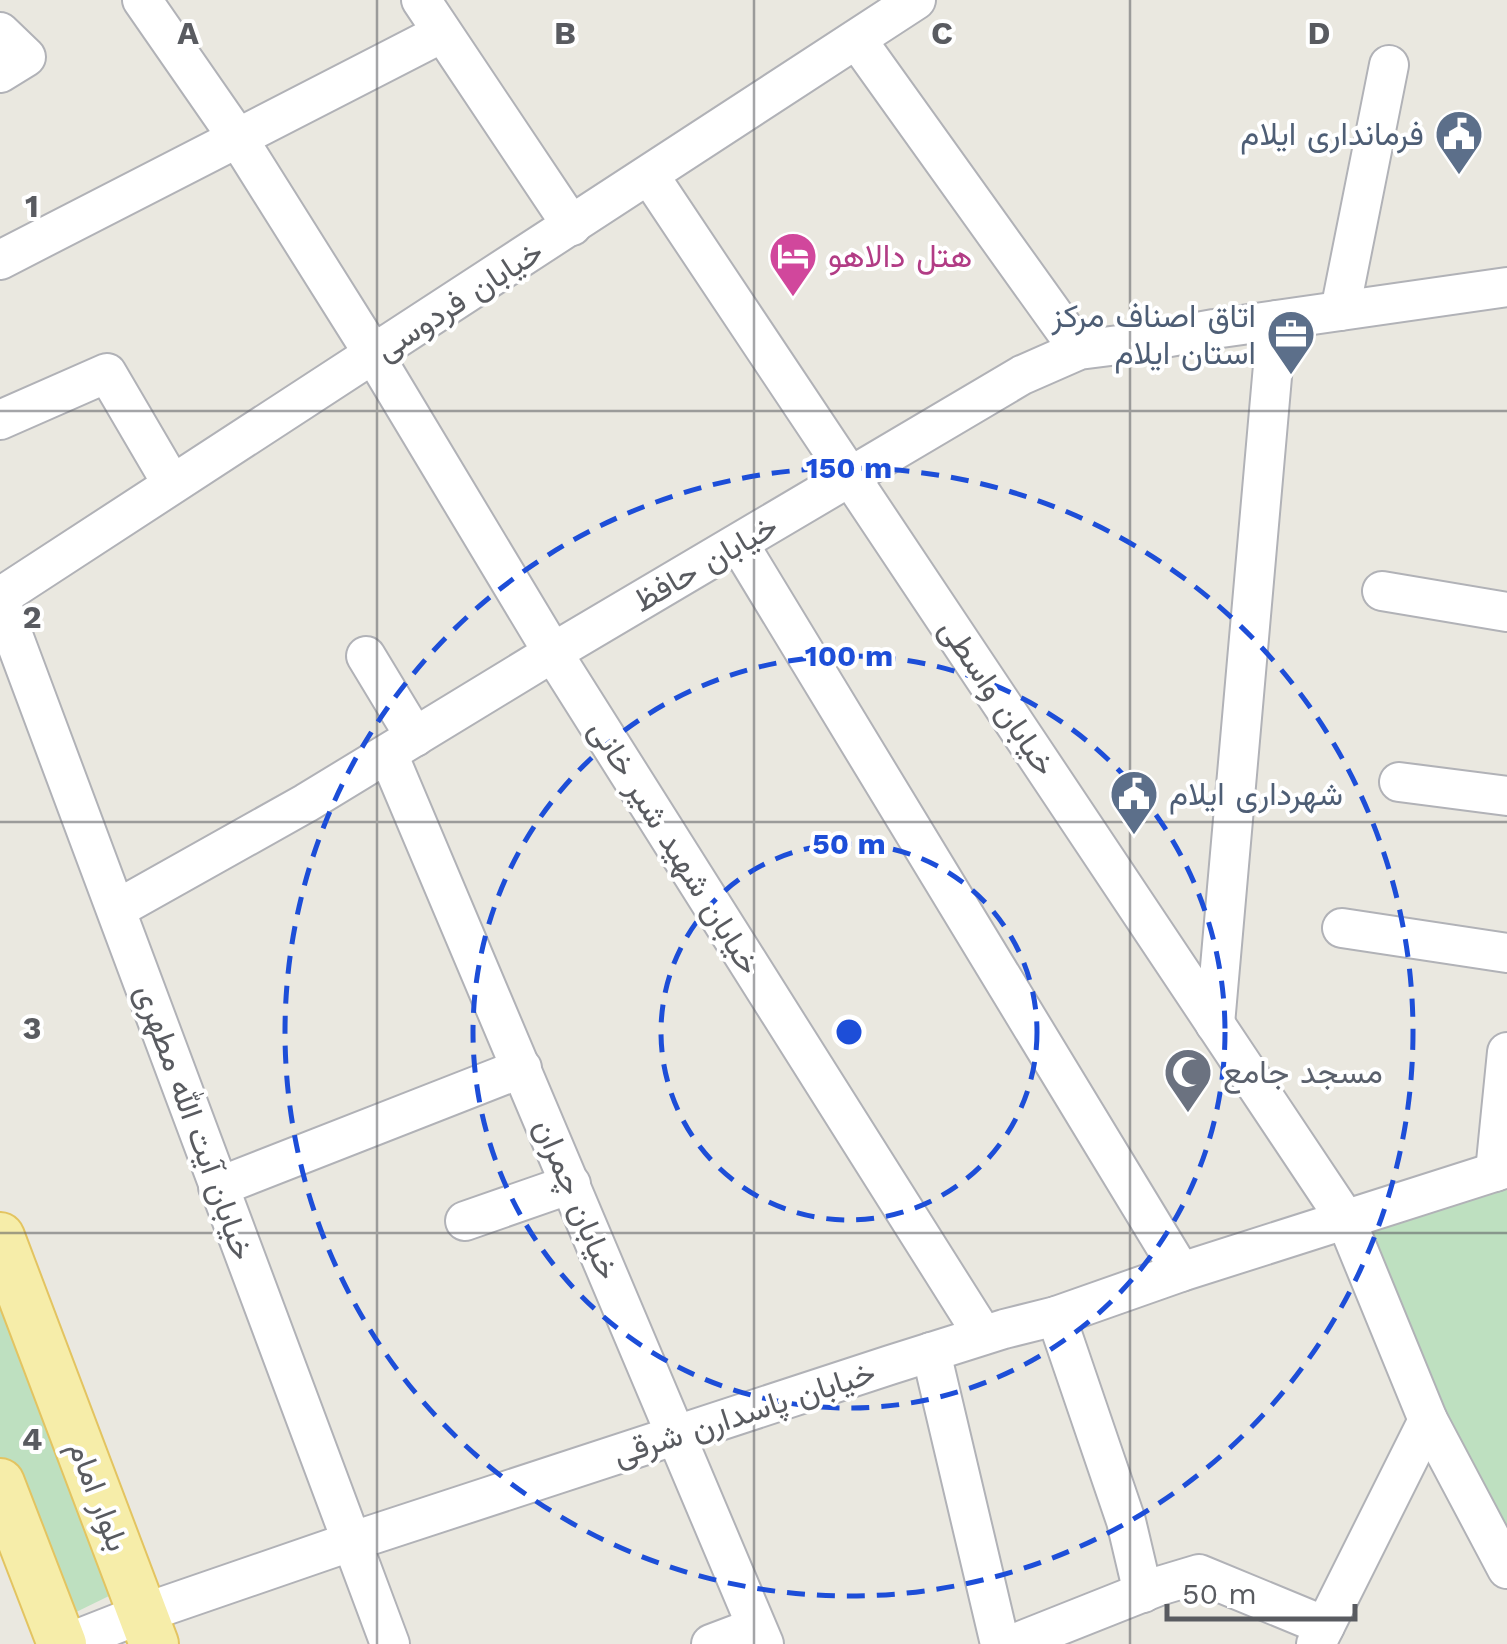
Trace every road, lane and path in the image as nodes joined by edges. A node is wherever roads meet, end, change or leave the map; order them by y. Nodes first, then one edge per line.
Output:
1 (916, 0) edge
2 (145, 1) edge
3 (433, 12) edge
4 (0, 32) edge
5 (856, 40) junction
6 (1389, 64) dead end
7 (0, 73) edge
8 (238, 137) junction
9 (649, 176) junction
10 (572, 226) junction
11 (0, 260) edge
12 (1507, 287) edge
13 (1340, 311) junction
14 (1277, 320) junction
15 (1078, 350) junction
16 (374, 354) junction
17 (0, 420) edge
18 (851, 478) junction
19 (172, 484) junction
20 (738, 544) junction
21 (1382, 590) dead end
22 (0, 598) edge
23 (1507, 612) edge
24 (553, 653) junction
25 (366, 656) dead end
26 (402, 746) junction
27 (1399, 782) dead end
28 (1507, 796) edge
29 (116, 909) junction
30 (1342, 928) dead end
31 (1507, 953) edge
32 (1215, 1024) junction
33 (1507, 1052) edge
34 (522, 1068) junction
35 (1501, 1170) edge
36 (571, 1184) junction
37 (218, 1188) junction
38 (1346, 1220) junction
39 (465, 1221) dead end
40 (0, 1237) edge
41 (1180, 1272) junction
42 (1056, 1316) junction
43 (983, 1335) junction
44 (931, 1352) junction
45 (1428, 1420) junction
46 (677, 1435) junction
47 (0, 1483) edge
48 (350, 1542) junction
49 (1507, 1569) edge
50 (1143, 1593) junction
51 (149, 1629) edge
52 (1321, 1635) edge
53 (761, 1636) edge
54 (63, 1644) edge
55 (390, 1644) edge
56 (712, 1644) edge
57 (1000, 1644) edge
58 (1014, 1644) edge

1 - 5 street, خیابان فردوسی
2 - 8 street, خیابان شهید شیر خانی
3 - 8 street
3 - 10 street
4 - 7 street
5 - 9 street, خیابان فردوسی
5 - 15 street
6 - 13 street
8 - 11 street
8 - 16 street, خیابان شهید شیر خانی
9 - 10 street, خیابان فردوسی
9 - 18 street, خیابان واسطی
10 - 16 street, خیابان فردوسی
12 - 13 street, خیابان حافظ
13 - 14 street, خیابان حافظ
14 - 15 street, خیابان حافظ
14 - 32 street
15 - 18 street, خیابان حافظ
16 - 19 street, خیابان فردوسی
16 - 24 street, خیابان شهید شیر خانی
17 - 19 street
18 - 20 street, خیابان حافظ
18 - 32 street, خیابان واسطی
19 - 22 street, خیابان فردوسی
20 - 24 street, خیابان حافظ
20 - 41 street
21 - 23 street
22 - 29 street, خیابان آیت الله مطهری
24 - 26 street, خیابان حافظ
24 - 43 street, خیابان شهید شیر خانی
25 - 26 street, خیابان چمران
26 - 29 street, خیابان حافظ
26 - 34 street, خیابان چمران
27 - 28 street
29 - 37 street, خیابان آیت الله مطهری
30 - 31 street
32 - 38 street, خیابان واسطی
33 - 35 street
34 - 36 street, خیابان چمران
34 - 37 street
35 - 38 street, خیابان پاسدارن شرقی
36 - 39 street
36 - 46 street, خیابان چمران
37 - 48 street, خیابان آیت الله مطهری
38 - 41 street, خیابان پاسدارن شرقی
38 - 45 street, خیابان واسطی
40 - 51 main road, بلوار امام
41 - 42 street, خیابان پاسدارن شرقی
42 - 43 street, خیابان پاسدارن شرقی
42 - 50 street
43 - 44 street, خیابان پاسدارن شرقی
44 - 46 street, خیابان پاسدارن شرقی
44 - 57 street
45 - 49 street, خیابان واسطی
45 - 52 street
46 - 48 street, خیابان پاسدارن شرقی
46 - 53 street, خیابان چمران
47 - 54 main road
48 - 51 street, خیابان پاسدارن شرقی
48 - 55 street, خیابان آیت الله مطهری
50 - 52 street
50 - 58 street
51 - 54 street, خیابان پاسدارن شرقی
53 - 56 street

